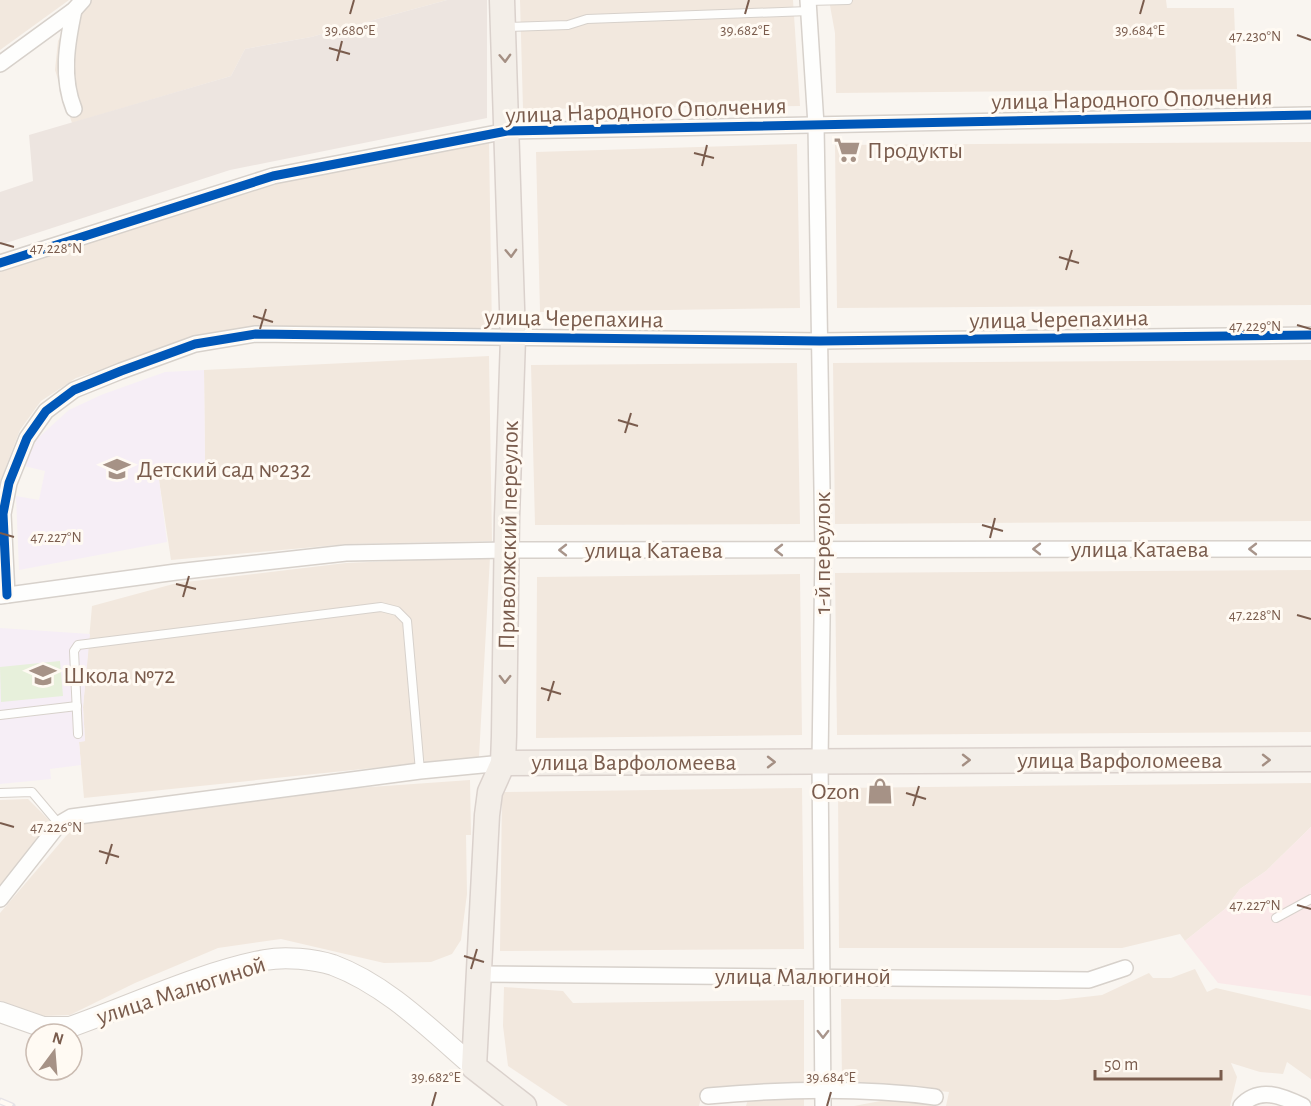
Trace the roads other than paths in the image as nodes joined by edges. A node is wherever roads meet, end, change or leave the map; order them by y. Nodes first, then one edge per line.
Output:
1 (502, 0) edge
2 (848, 0) edge
3 (808, 4) edge
4 (78, 5) edge
5 (504, 27) junction
6 (0, 64) edge
7 (74, 109) dead end
8 (1311, 115) edge
9 (816, 125) junction
10 (507, 131) junction
11 (0, 263) edge
12 (1311, 335) edge
13 (513, 338) junction
14 (820, 341) junction
15 (1311, 549) edge
16 (507, 550) junction
17 (823, 550) junction
18 (4, 595) edge
19 (77, 706) junction
20 (0, 715) edge
21 (78, 734) dead end
22 (1311, 759) edge
23 (820, 761) junction
24 (503, 763) junction
25 (420, 771) junction
26 (0, 793) edge
27 (59, 824) junction
28 (0, 899) edge
29 (1311, 899) edge
30 (1276, 918) dead end
31 (1125, 968) dead end
32 (480, 974) junction
33 (824, 975) junction
34 (0, 1012) edge
35 (474, 1067) junction
36 (708, 1096) dead end
37 (935, 1097) dead end
38 (823, 1099) edge
39 (524, 1106) edge
40 (1242, 1106) edge
41 (1303, 1106) edge

1 - 5 main road, Приволжский переулок
2 - 3 lane
3 - 5 lane
3 - 9 street, 1-й переулок
4 - 6 street
4 - 7 street
5 -> 10 main road, Приволжский переулок
8 - 9 street, улица Народного Ополчения
9 - 10 street, улица Народного Ополчения
9 - 14 street, 1-й переулок
10 - 11 street, улица Народного Ополчения
10 -> 13 main road, Приволжский переулок
12 - 14 street, улица Черепахина
13 - 14 street, улица Черепахина
13 - 16 main road, Приволжский переулок
13 - 18 street, улица Черепахина
14 - 17 street, 1-й переулок
15 -> 17 street, улица Катаева
17 -> 16 street, улица Катаева
16 - 18 street, улица Катаева
16 -> 24 main road, Приволжский переулок
17 - 23 street, 1-й переулок
19 - 20 lane
19 - 21 lane
19 - 25 lane
23 -> 22 main road, улица Варфоломеева
24 -> 23 main road, улица Варфоломеева
23 - 33 street, 1-й переулок
24 - 25 street, улица Варфоломеева
24 - 32 main road, Приволжский переулок
25 - 27 street, улица Варфоломеева
26 - 27 lane
27 - 28 street
29 - 30 lane
31 - 33 street, улица Малюгиной
32 - 33 street, улица Малюгиной
32 - 35 main road, Приволжский переулок
33 -> 38 street, 1-й переулок
34 - 35 street, улица Малюгиной
35 - 39 main road
36 - 38 street
37 - 38 street
40 - 41 street

